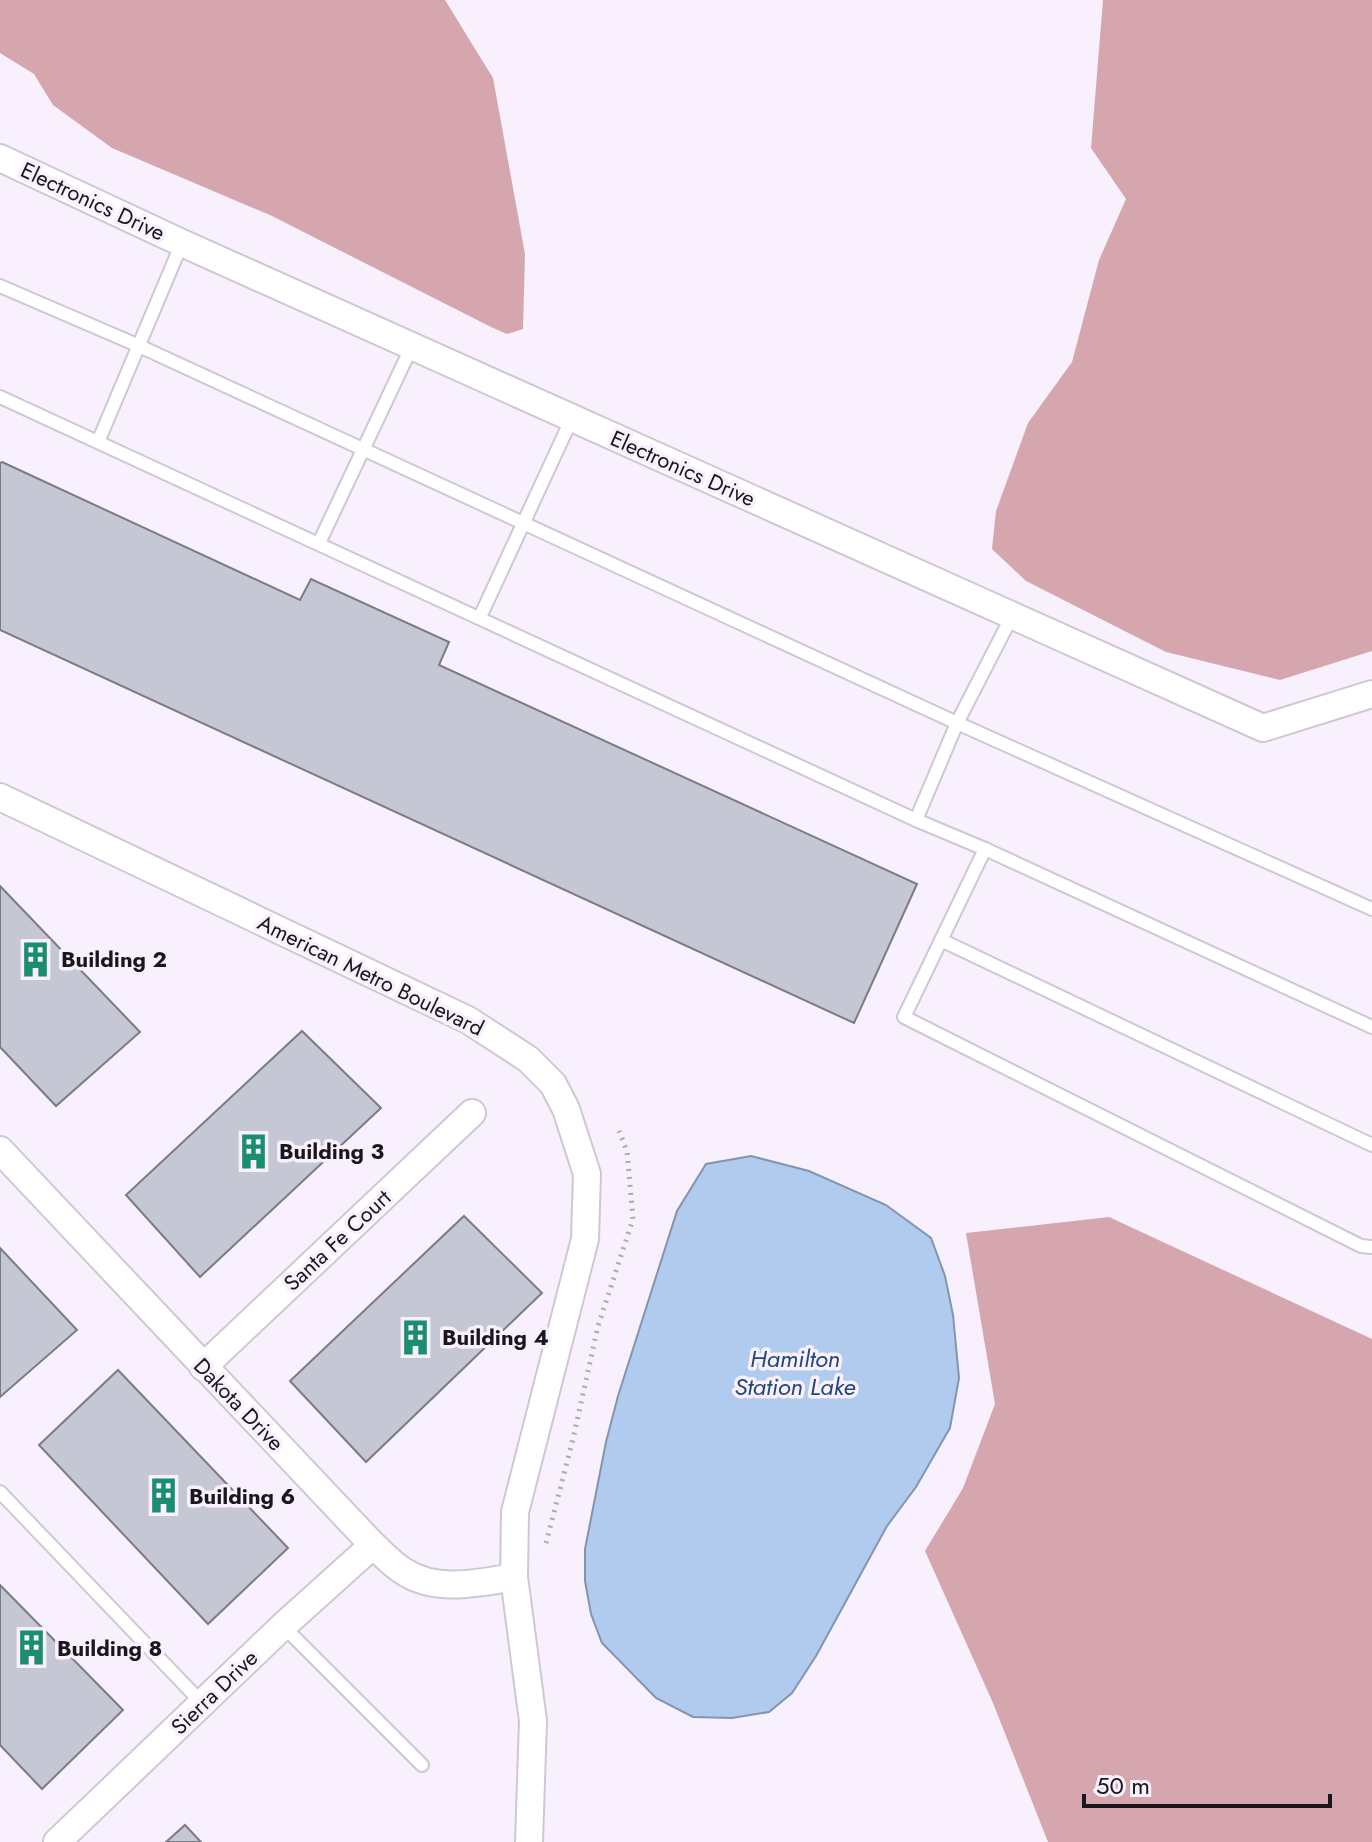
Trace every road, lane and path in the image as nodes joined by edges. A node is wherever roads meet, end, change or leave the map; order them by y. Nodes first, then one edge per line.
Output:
1 (0, 158) edge
2 (182, 243) junction
3 (0, 286) edge
4 (137, 345) junction
5 (412, 346) junction
6 (0, 397) edge
7 (572, 418) junction
8 (98, 442) junction
9 (363, 449) junction
10 (523, 523) junction
11 (319, 543) junction
12 (1012, 616) junction
13 (480, 617) junction
14 (1372, 694) edge
15 (957, 723) junction
16 (0, 797) edge
17 (916, 820) junction
18 (985, 849) junction
19 (1372, 909) edge
20 (941, 940) junction
21 (1372, 1027) edge
22 (472, 1113) dead end
23 (619, 1131) dead end
24 (1372, 1145) edge
25 (0, 1150) edge
26 (1372, 1247) edge
27 (203, 1367) junction
28 (0, 1492) edge
29 (373, 1545) junction
30 (543, 1557) dead end
31 (514, 1577) junction
32 (283, 1626) junction
33 (202, 1703) junction
34 (422, 1765) dead end
35 (57, 1842) edge
36 (529, 1842) edge

1 - 2 street, Electronics Drive
2 - 4 lane
2 - 5 street, Electronics Drive
3 - 4 lane
4 - 8 lane
4 - 9 lane
5 - 7 street, Electronics Drive
5 - 9 lane
6 - 8 lane
7 - 10 lane
7 - 12 street, Electronics Drive
8 - 11 lane
9 - 10 lane
9 - 11 lane
10 - 13 lane
10 - 15 lane
11 - 13 lane
12 - 14 street, Electronics Drive
12 - 15 lane
13 - 17 lane
15 - 17 lane
15 - 19 lane
16 - 31 street, American Metro Boulevard
17 - 18 lane
18 - 20 lane
18 - 21 lane
20 - 24 lane
20 - 26 lane
22 - 27 street, Santa Fe Court
23 - 30 path
25 - 27 street, Dakota Drive
27 - 29 street, Dakota Drive
28 - 33 lane
29 - 31 street, Dakota Drive
29 - 32 street, Sierra Drive
31 - 36 street, American Metro Boulevard
32 - 33 street, Sierra Drive
32 - 34 lane
33 - 35 street, Sierra Drive

